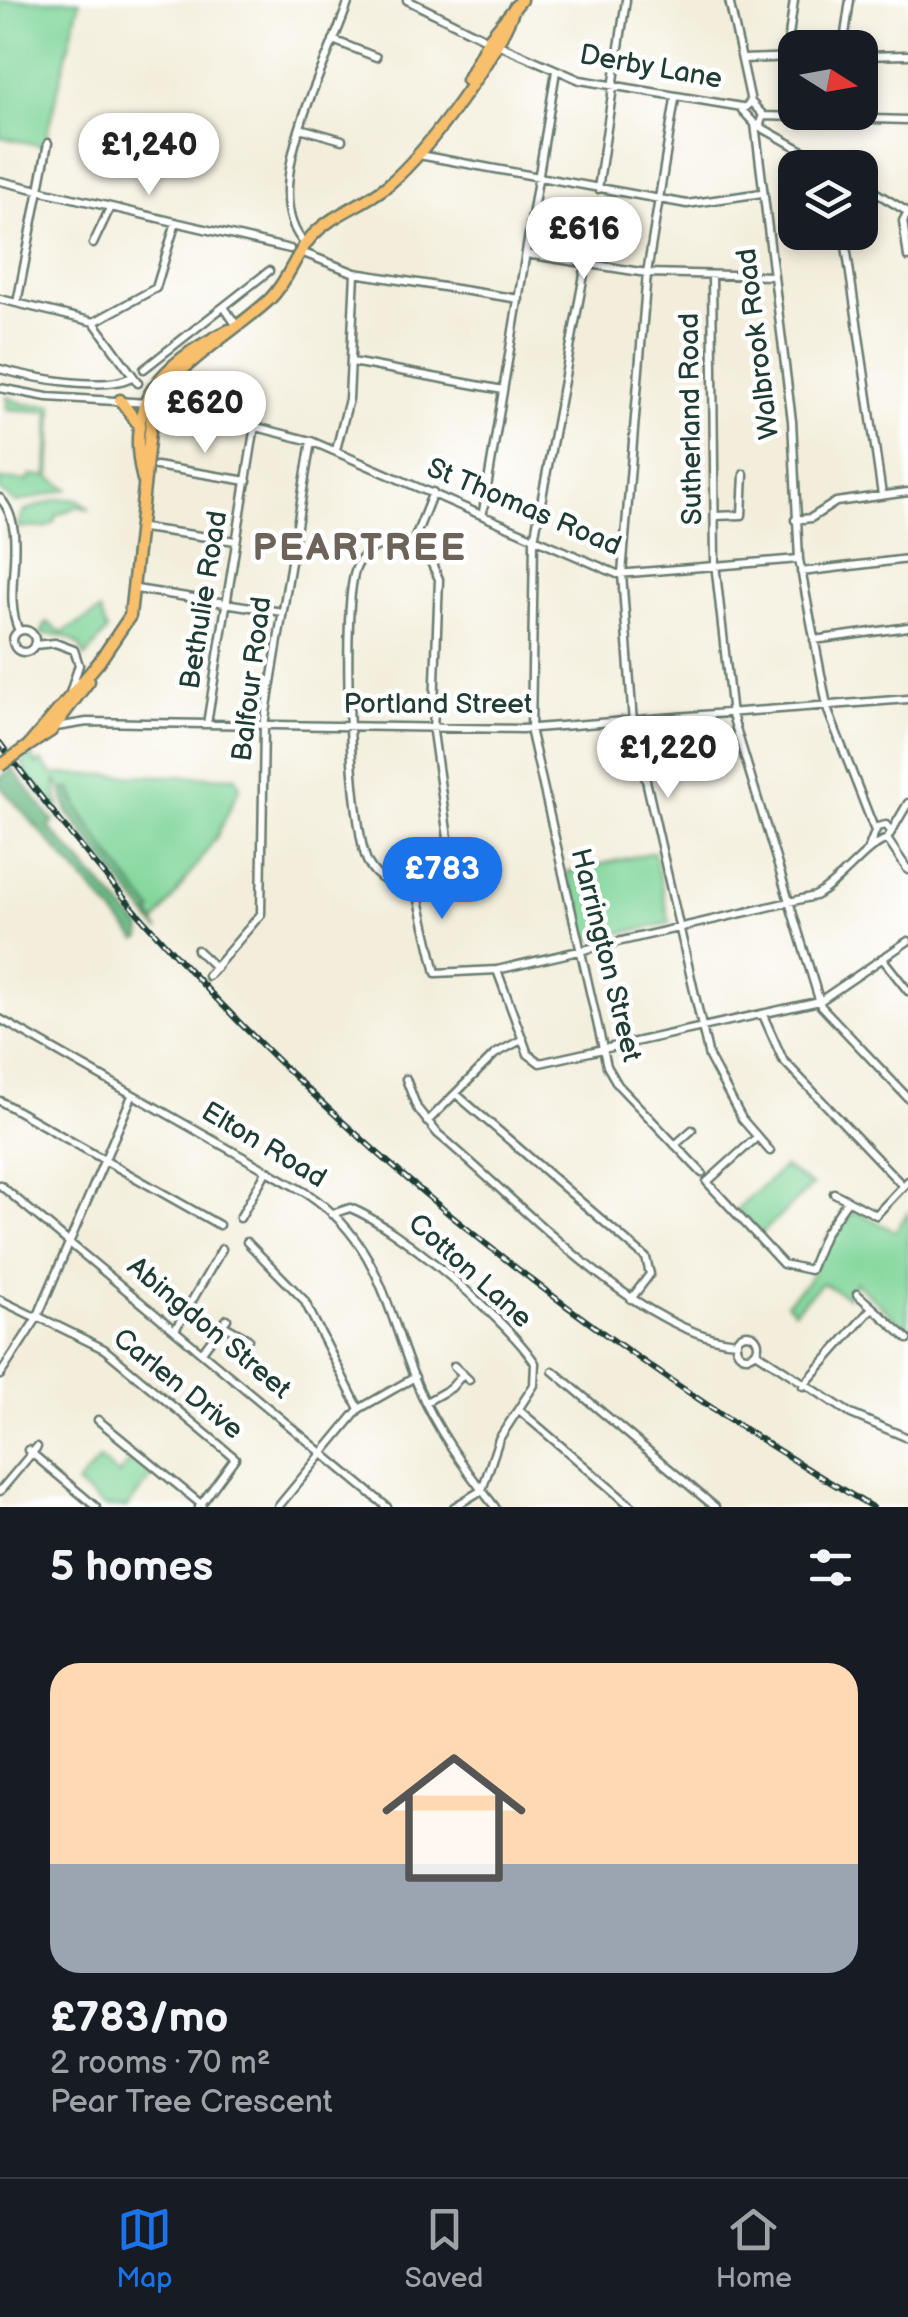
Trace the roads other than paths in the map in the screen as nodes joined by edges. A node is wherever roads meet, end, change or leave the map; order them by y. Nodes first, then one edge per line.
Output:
1 (349, 0) edge
2 (407, 0) edge
3 (626, 0) edge
4 (729, 0) edge
5 (794, 0) edge
6 (850, 0) edge
7 (518, 3) edge
8 (790, 30) edge
9 (846, 30) edge
10 (333, 40) junction
11 (493, 42) junction
12 (908, 55) edge
13 (878, 56) edge
14 (376, 57) dead end
15 (778, 58) edge
16 (743, 60) junction
17 (556, 71) junction
18 (615, 86) junction
19 (675, 99) junction
20 (751, 102) junction
21 (742, 107) junction
22 (908, 120) edge
23 (759, 122) junction
24 (300, 128) junction
25 (772, 132) junction
26 (430, 138) junction
27 (342, 140) dead end
28 (755, 142) junction
29 (48, 143) dead end
30 (803, 150) edge
31 (416, 155) junction
32 (442, 158) junction
33 (538, 180) junction
34 (0, 181) edge
35 (39, 190) junction
36 (598, 190) junction
37 (762, 193) junction
38 (878, 194) edge
39 (660, 200) junction
40 (110, 208) junction
41 (908, 212) edge
42 (176, 222) junction
43 (94, 244) dead end
44 (298, 248) junction
45 (847, 250) edge
46 (526, 254) junction
47 (908, 257) edge
48 (586, 264) junction
49 (270, 271) dead end
50 (647, 273) junction
51 (355, 274) junction
52 (712, 275) junction
53 (773, 276) junction
54 (0, 298) edge
55 (518, 299) junction
56 (16, 302) junction
57 (224, 307) junction
58 (94, 322) junction
59 (237, 326) junction
60 (352, 362) junction
61 (0, 369) edge
62 (144, 369) dead end
63 (0, 388) edge
64 (504, 390) junction
65 (120, 400) junction
66 (150, 402) junction
67 (255, 425) junction
68 (140, 430) junction
69 (311, 440) junction
70 (336, 450) junction
71 (163, 465) dead end
72 (744, 474) dead end
73 (247, 481) junction
74 (145, 486) junction
75 (433, 492) junction
76 (908, 492) edge
77 (882, 495) junction
78 (0, 498) edge
79 (483, 512) junction
80 (715, 516) junction
81 (795, 520) junction
82 (143, 528) junction
83 (536, 536) junction
84 (236, 541) junction
85 (412, 544) junction
86 (799, 559) junction
87 (908, 559) edge
88 (714, 563) junction
89 (801, 572) junction
90 (622, 574) junction
91 (136, 590) junction
92 (225, 602) junction
93 (282, 612) junction
94 (908, 626) edge
95 (19, 631) junction
96 (814, 640) junction
97 (34, 645) junction
98 (99, 662) junction
99 (68, 698) junction
100 (908, 699) edge
101 (827, 705) junction
102 (732, 712) junction
103 (64, 715) junction
104 (632, 720) junction
105 (87, 722) junction
106 (207, 724) junction
107 (264, 724) junction
108 (347, 726) junction
109 (48, 728) junction
110 (434, 728) junction
111 (531, 728) junction
112 (0, 766) edge
113 (908, 803) edge
114 (900, 813) junction
115 (879, 828) junction
116 (890, 830) junction
117 (884, 840) junction
118 (867, 852) junction
119 (908, 870) edge
120 (416, 886) junction
121 (788, 902) junction
122 (679, 928) junction
123 (908, 941) edge
124 (197, 950) dead end
125 (580, 951) junction
126 (882, 958) junction
127 (216, 968) junction
128 (497, 970) junction
129 (208, 976) dead end
130 (908, 991) edge
131 (820, 1000) junction
132 (763, 1015) junction
133 (0, 1020) edge
134 (701, 1028) junction
135 (523, 1039) junction
136 (602, 1049) junction
137 (406, 1079) dead end
138 (456, 1094) junction
139 (132, 1096) junction
140 (908, 1098) edge
141 (0, 1100) edge
142 (427, 1122) junction
143 (692, 1130) dead end
144 (757, 1137) junction
145 (675, 1146) junction
146 (770, 1151) dead end
147 (104, 1160) junction
148 (268, 1170) junction
149 (702, 1173) dead end
150 (905, 1184) edge
151 (0, 1185) edge
152 (834, 1193) dead end
153 (848, 1200) junction
154 (332, 1214) junction
155 (240, 1218) dead end
156 (219, 1225) dead end
157 (70, 1241) junction
158 (246, 1242) dead end
159 (222, 1249) dead end
160 (857, 1294) dead end
161 (632, 1299) junction
162 (0, 1300) edge
163 (872, 1308) junction
164 (37, 1317) junction
165 (175, 1330) junction
166 (248, 1339) dead end
167 (908, 1339) edge
168 (737, 1342) junction
169 (202, 1352) junction
170 (756, 1352) junction
171 (454, 1366) dead end
172 (553, 1371) dead end
173 (0, 1375) edge
174 (415, 1378) junction
175 (803, 1386) junction
176 (426, 1402) junction
177 (359, 1409) junction
178 (519, 1410) junction
179 (98, 1420) dead end
180 (908, 1438) edge
181 (323, 1453) junction
182 (482, 1490) junction
183 (0, 1491) edge
184 (285, 1498) junction
185 (95, 1506) edge
186 (202, 1506) edge
187 (278, 1507) edge
188 (296, 1507) edge
189 (387, 1507) edge
190 (454, 1507) edge
191 (495, 1507) edge
192 (632, 1507) edge
193 (715, 1507) edge

1 - 10 street
2 - 11 street, Derby Lane
3 - 18 street
4 - 16 street
5 - 8 street
6 - 9 street
7 - 11 highway
10 - 14 street
10 - 24 street
11 - 17 street, Derby Lane
11 - 26 highway
12 - 13 street
15 - 16 street
16 - 20 street
17 - 18 street, Derby Lane
17 - 33 street
18 - 19 street, Derby Lane
18 - 36 street
19 - 21 street, Derby Lane
19 - 39 street
20 - 21 street
20 - 23 street
21 - 23 street
22 - 23 street
23 - 25 street
23 - 28 street, Walbrook Road
24 - 27 street
24 - 44 street
25 - 28 street
25 - 30 street
26 - 31 highway
26 - 32 street
28 - 37 street, Walbrook Road
29 - 35 street
31 - 32 street
31 - 44 highway
32 - 33 street
33 - 36 street
33 - 46 street
34 - 35 street
35 - 40 street
35 - 56 street
36 - 39 street
37 - 39 street
37 - 53 street, Walbrook Road
38 - 41 street
39 - 50 street
40 - 42 street
40 - 43 street
41 - 47 street
42 - 44 street
42 - 58 street
44 - 51 street
44 - 59 highway
45 - 77 street
46 - 48 street
46 - 55 street
48 - 50 street
48 - 83 street, Harrington Street
49 - 57 street
50 - 52 street
50 - 90 street
51 - 55 street
51 - 60 street
52 - 53 street
52 - 80 street, Sutherland Road
53 - 81 street, Walbrook Road
54 - 56 street
55 - 64 street
56 - 58 street
57 - 59 street
57 - 62 street
58 - 61 street
59 - 66 highway
60 - 64 street
60 - 70 street
63 - 65 street, St Thomas Road
64 - 79 street
65 - 66 street, St Thomas Road
65 - 68 highway
66 - 67 street, St Thomas Road
66 - 68 highway
66 - 74 highway
67 - 69 street, St Thomas Road
67 - 73 street, Bethulie Road
68 - 74 highway
69 - 70 street, St Thomas Road
69 - 93 street, Balfour Road
70 - 75 street, St Thomas Road
71 - 73 street
72 - 80 street
73 - 84 street, Bethulie Road
74 - 82 highway
75 - 79 street, St Thomas Road
75 - 85 street
76 - 77 street
77 - 81 street
78 - 95 street
79 - 83 street, St Thomas Road
80 - 88 street, Sutherland Road
81 - 86 street, Walbrook Road
82 - 84 street
82 - 91 highway
83 - 90 street, St Thomas Road
83 - 111 street, Harrington Street
84 - 92 street, Bethulie Road
85 - 108 street
85 - 110 street
86 - 88 street, St Thomas Road
86 - 89 street
87 - 89 street
88 - 90 street, St Thomas Road
88 - 102 street, Sutherland Road
89 - 96 street
90 - 104 street
91 - 92 street
91 - 98 highway
92 - 93 street
92 - 106 street, Bethulie Road
93 - 107 street, Balfour Road
94 - 96 street
95 - 97 street
95 - 97 street
96 - 101 street
97 - 99 street
98 - 99 highway
98 - 103 highway
99 - 109 highway
100 - 101 street, Portland Street
101 - 102 street, Portland Street
101 - 115 street
102 - 104 street, Portland Street
102 - 121 street, Sutherland Road
103 - 105 street, Portland Street
103 - 109 highway
104 - 111 street, Portland Street
104 - 122 street
105 - 106 street, Portland Street
105 - 109 street, Portland Street
106 - 107 street, Portland Street
107 - 108 street, Portland Street
107 - 127 street, Balfour Road
108 - 110 street, Portland Street
108 - 120 street
109 - 112 highway, bridge
110 - 111 street, Portland Street
110 - 120 street
111 - 125 street, Harrington Street
113 - 114 street
114 - 115 street
114 - 116 street
115 - 116 street
115 - 117 street
115 - 118 street
116 - 117 street
117 - 118 street
117 - 119 street
118 - 121 street
120 - 128 street
121 - 122 street
121 - 131 street, Sutherland Road
122 - 125 street
122 - 134 street
123 - 126 street
124 - 127 street
125 - 128 street
125 - 136 street, Harrington Street
126 - 130 street
126 - 131 street
127 - 129 street, Balfour Road
128 - 135 street
131 - 132 street
131 - 140 street
132 - 134 street
132 - 150 street
133 - 139 street, Elton Road
134 - 136 street
134 - 144 street
135 - 136 street
135 - 138 street
136 - 145 street, Harrington Street
137 - 142 street
138 - 142 street
138 - 161 street
139 - 147 street
139 - 148 street, Elton Road
141 - 147 street
142 - 161 street
143 - 145 street
144 - 146 street
144 - 153 street
145 - 149 street, Harrington Street
147 - 156 street
147 - 157 street
148 - 154 street, Elton Road
148 - 155 street
150 - 153 street
151 - 157 street, Abingdon Street
152 - 153 street
154 - 174 street, Elton Road
154 - 178 street, Cotton Lane
157 - 164 street
157 - 165 street, Abingdon Street
158 - 177 street
159 - 165 street
160 - 163 street
161 - 168 street
162 - 164 street, Carlen Drive
163 - 167 street
163 - 175 street
164 - 173 street
164 - 186 street, Carlen Drive
165 - 169 street, Abingdon Street
166 - 169 street
168 - 170 street
168 - 170 street
169 - 181 street, Abingdon Street
170 - 175 street
171 - 176 street
172 - 193 street
174 - 176 street, Elton Road
174 - 177 street
175 - 180 street
176 - 182 street, Elton Road
177 - 181 street
178 - 182 street, Cotton Lane
178 - 192 street
179 - 186 street
181 - 184 street
181 - 189 street, Abingdon Street
182 - 190 street
182 - 191 street
183 - 185 street
184 - 187 street
184 - 188 street

